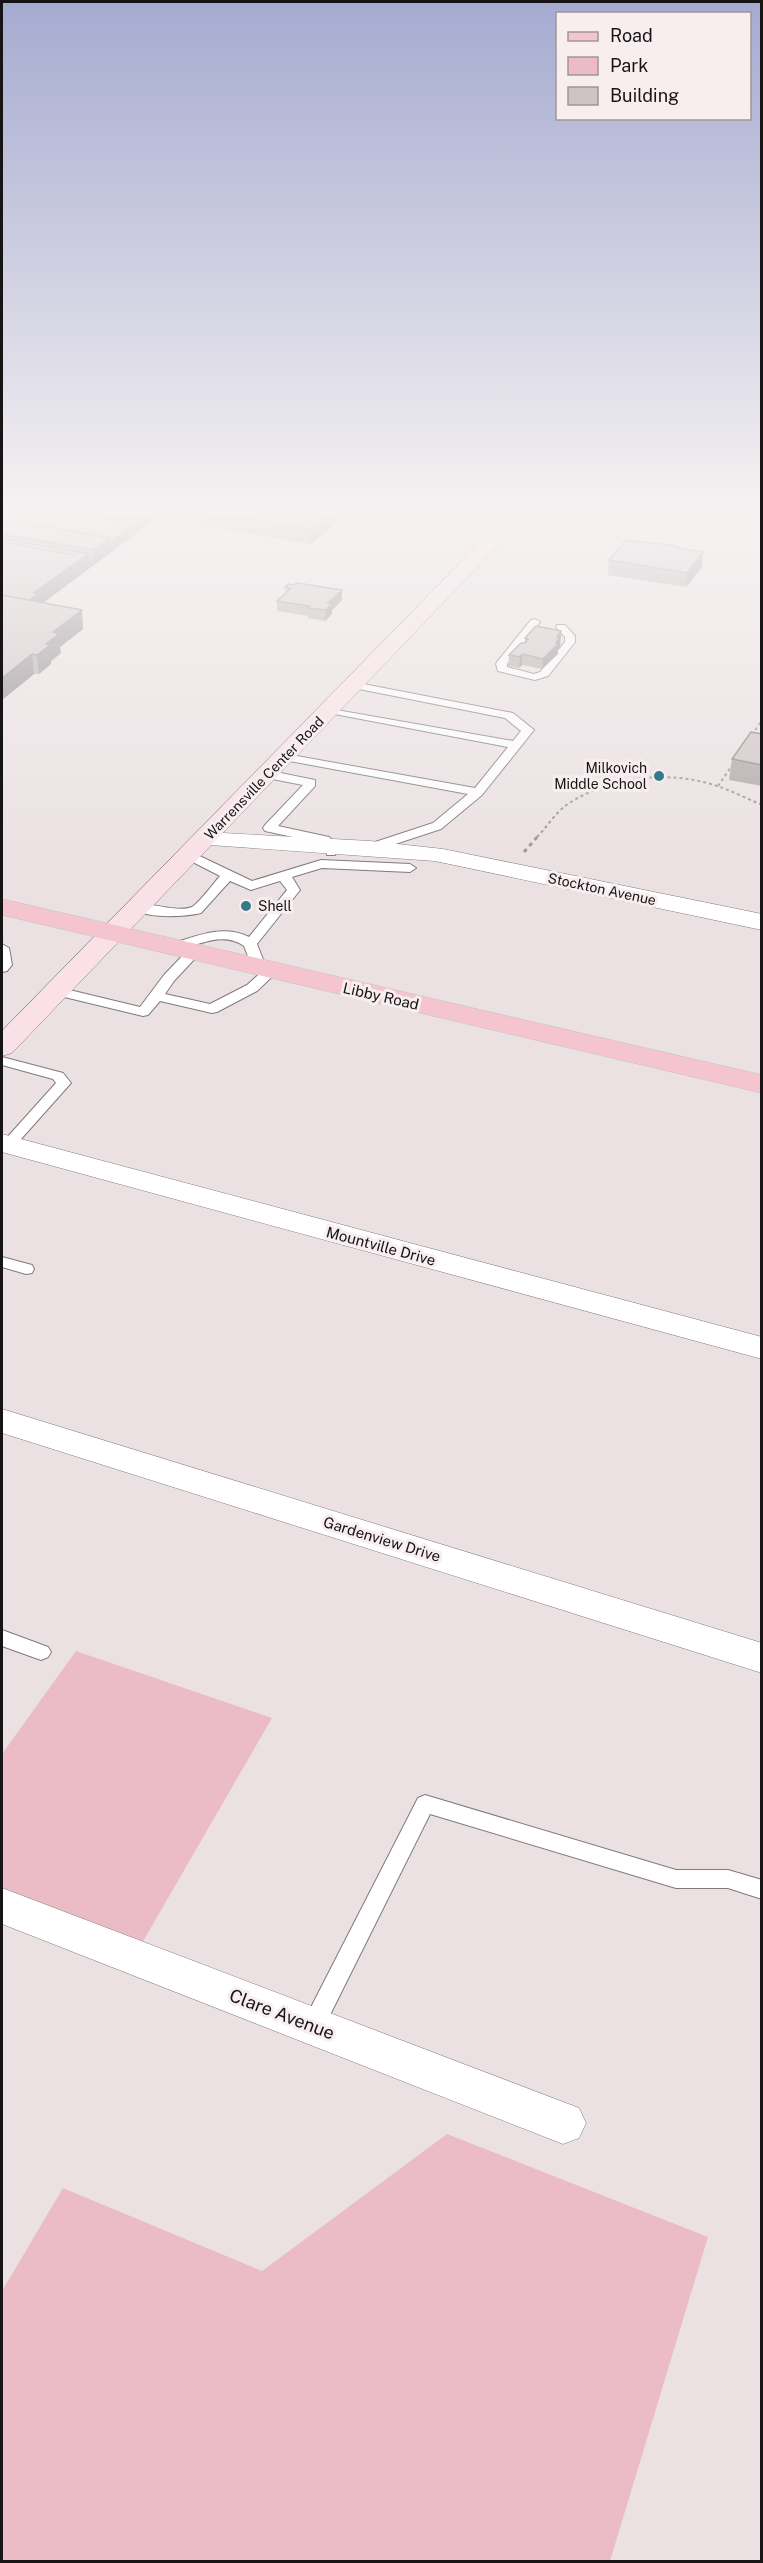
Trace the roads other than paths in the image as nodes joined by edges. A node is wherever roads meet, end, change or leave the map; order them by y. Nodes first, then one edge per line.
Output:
1 (410, 627) edge
2 (531, 627) edge
3 (561, 627) dead end
4 (353, 686) junction
5 (329, 710) junction
6 (516, 745) junction
7 (284, 756) junction
8 (266, 774) junction
9 (478, 792) junction
10 (196, 847) junction
11 (370, 848) junction
12 (330, 855) junction
13 (410, 868) dead end
14 (228, 875) junction
15 (282, 876) junction
16 (2, 907) edge
17 (139, 908) junction
18 (762, 922) edge
19 (114, 934) junction
20 (2, 948) edge
21 (184, 950) junction
22 (260, 960) junction
23 (2, 968) edge
24 (57, 991) junction
25 (157, 996) junction
26 (7, 1035) edge
27 (2, 1061) edge
28 (762, 1084) edge
29 (5, 1144) edge
30 (2, 1262) edge
31 (26, 1269) dead end
32 (762, 1348) edge
33 (2, 1421) edge
34 (2, 1638) edge
35 (41, 1652) dead end
36 (762, 1658) edge
37 (762, 1890) edge
38 (2, 1906) edge
39 (313, 2026) junction
40 (563, 2123) dead end

1 - 4 main road, Warrensville Center Road
2 - 3 lane
4 - 5 main road, Warrensville Center Road
4 - 6 lane
5 - 6 lane
5 - 7 main road, Warrensville Center Road
6 - 9 lane
7 - 8 main road, Warrensville Center Road
7 - 9 lane
8 - 10 main road, Warrensville Center Road
8 - 12 lane
9 - 11 lane
10 - 12 street, Stockton Avenue
10 - 14 lane
10 - 17 main road, Warrensville Center Road
11 - 12 street, Stockton Avenue
11 - 18 street, Stockton Avenue
12 - 13 lane
12 - 15 lane
14 - 15 lane
14 - 17 lane
15 - 22 lane
16 - 19 main road, Libby Road
17 - 19 main road, Warrensville Center Road
19 - 21 main road, Libby Road
19 - 24 main road, Warrensville Center Road
20 - 23 lane
21 - 22 main road, Libby Road
21 - 25 lane
22 - 25 lane
22 - 28 main road, Libby Road
24 - 25 lane
24 - 26 main road, Warrensville Center Road
27 - 29 lane
29 - 32 street, Mountville Drive
30 - 31 lane
33 - 36 street, Gardenview Drive
34 - 35 lane
37 - 39 lane
38 - 39 street, Clare Avenue
39 - 40 street, Clare Avenue

